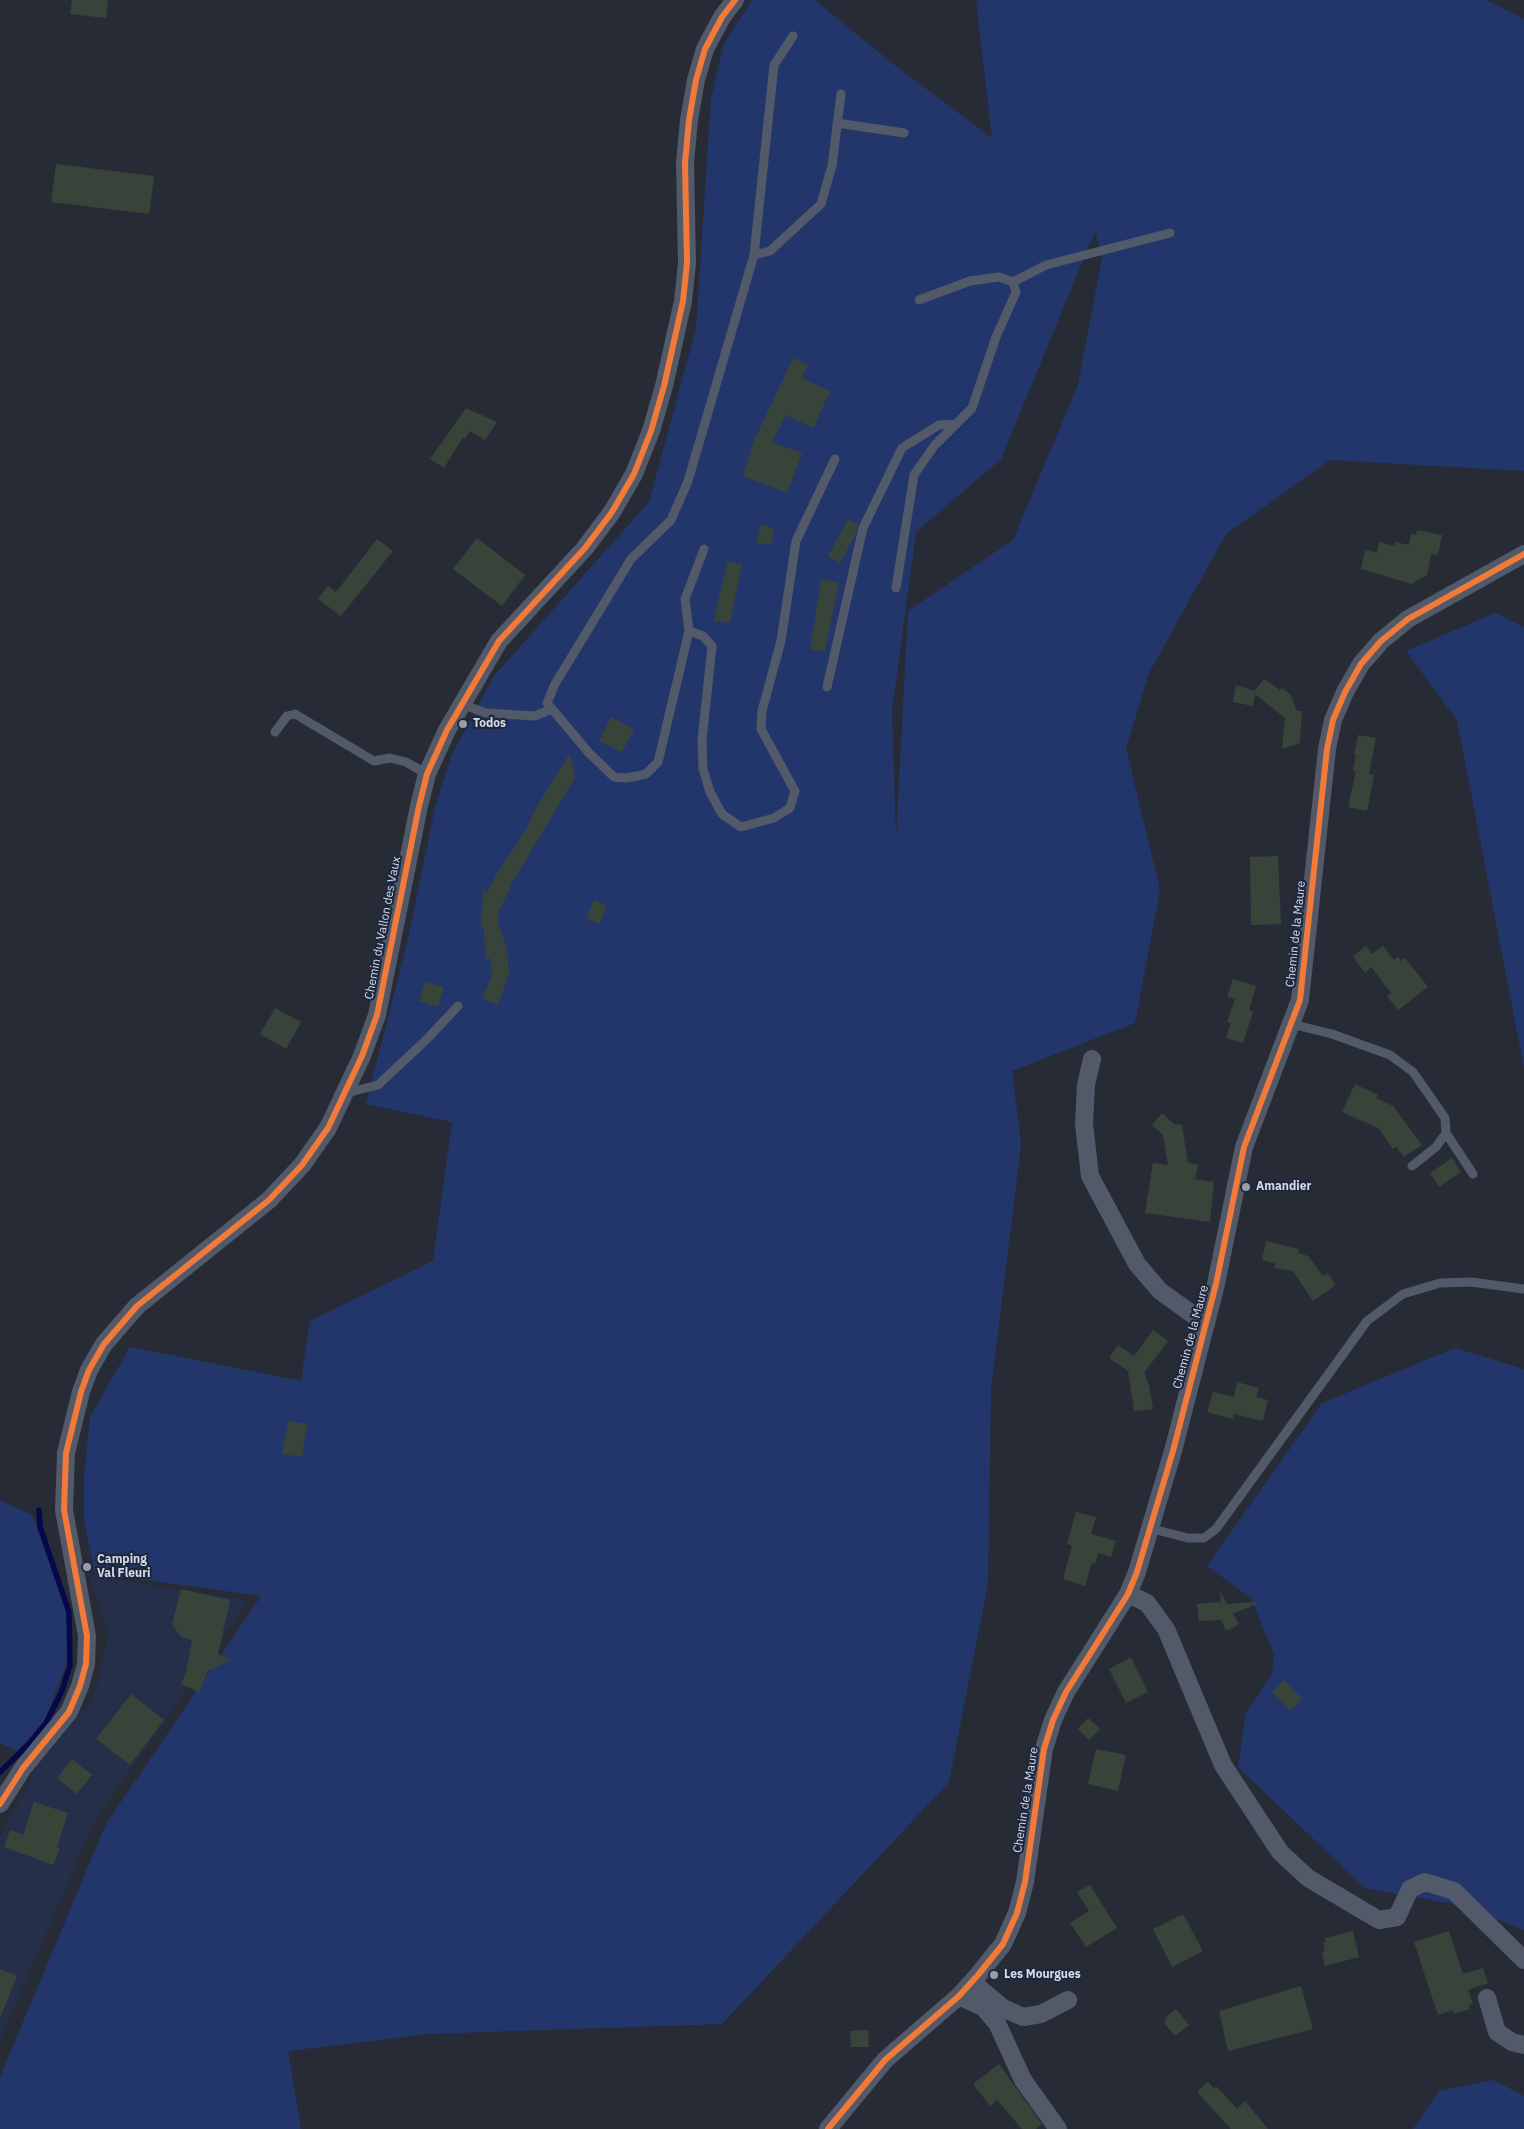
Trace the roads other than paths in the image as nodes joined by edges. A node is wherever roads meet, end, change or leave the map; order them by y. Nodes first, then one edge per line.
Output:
1 (735, 0) edge
2 (794, 36) dead end
3 (841, 94) dead end
4 (837, 123) junction
5 (904, 134) dead end
6 (1170, 233) dead end
7 (754, 255) junction
8 (1013, 282) junction
9 (919, 300) dead end
10 (956, 424) junction
11 (835, 459) dead end
12 (704, 549) dead end
13 (1524, 554) edge
14 (896, 588) dead end
15 (689, 631) junction
16 (827, 687) dead end
17 (460, 703) junction
18 (552, 709) junction
19 (275, 732) dead end
20 (427, 774) junction
21 (458, 1006) dead end
22 (1291, 1024) junction
23 (1092, 1059) dead end
24 (346, 1093) junction
25 (1446, 1133) junction
26 (1412, 1166) dead end
27 (1473, 1174) dead end
28 (1524, 1289) edge
29 (1206, 1324) junction
30 (1150, 1528) junction
31 (1128, 1594) junction
32 (0, 1804) edge
33 (1524, 1960) edge
34 (972, 1982) junction
35 (959, 1996) junction
36 (1487, 1998) dead end
37 (1068, 2000) dead end
38 (1524, 2045) edge
39 (828, 2129) edge
40 (1058, 2129) edge

1 - 17 street, Chemin du Vallon des Vaux
2 - 7 lane
3 - 4 lane
4 - 5 lane
4 - 7 lane
6 - 8 lane
7 - 18 lane
8 - 9 lane
8 - 10 lane
10 - 14 lane
10 - 16 lane
11 - 15 lane
12 - 15 lane
13 - 22 street, Chemin de la Maure
15 - 18 lane
17 - 18 lane
17 - 20 street, Chemin du Vallon des Vaux
19 - 20 lane
20 - 24 street, Chemin du Vallon des Vaux
21 - 24 lane
22 - 25 lane
22 - 29 street, Chemin de la Maure
23 - 29 street
24 - 32 street, Chemin du Vallon des Vaux
25 - 26 lane
25 - 27 lane
28 - 30 lane
29 - 30 street, Chemin de la Maure
30 - 31 street, Chemin de la Maure
31 - 33 street
31 - 34 street, Chemin de la Maure
34 - 35 street, Chemin de la Maure
34 - 37 street
35 - 39 street, Chemin de la Maure
35 - 40 street
36 - 38 street

